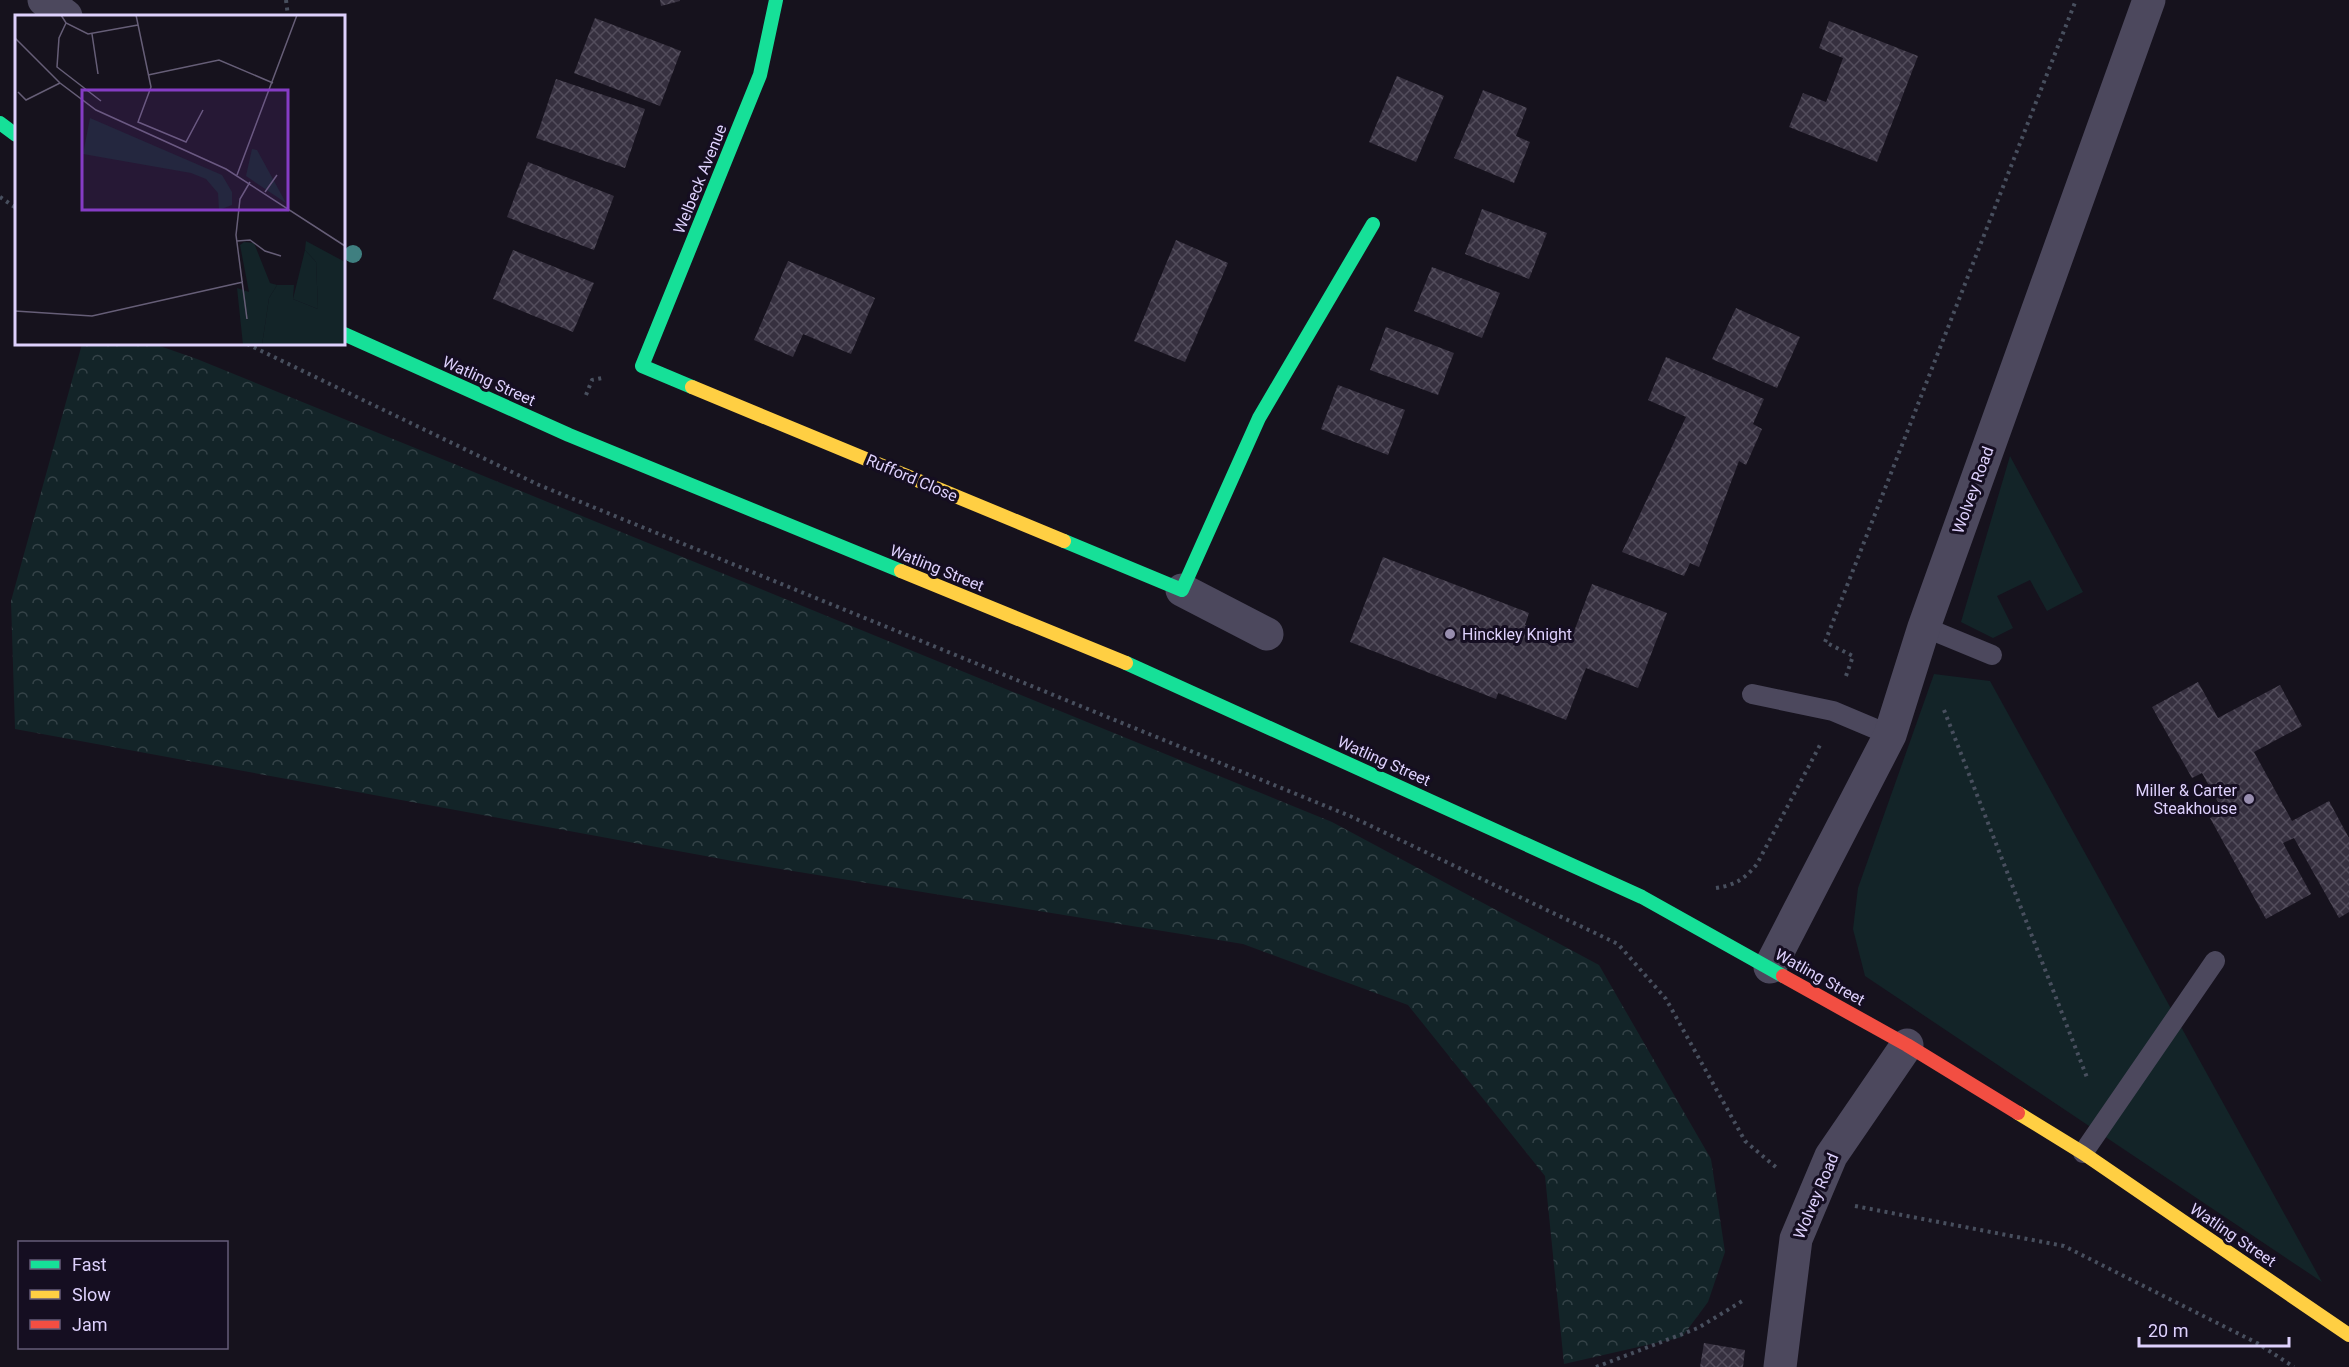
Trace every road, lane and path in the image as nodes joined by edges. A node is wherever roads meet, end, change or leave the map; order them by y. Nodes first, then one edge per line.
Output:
1 (44, 0) edge
2 (286, 0) edge
3 (776, 0) edge
4 (2076, 0) edge
5 (2149, 0) edge
6 (65, 15) edge
7 (288, 15) edge
8 (0, 123) edge
9 (15, 134) edge
10 (0, 196) edge
11 (15, 207) edge
12 (1373, 224) dead end
13 (345, 334) edge
14 (249, 345) edge
15 (642, 366) joint
16 (1182, 590) junction
17 (1924, 627) junction
18 (1267, 634) dead end
19 (1992, 655) dead end
20 (1752, 694) dead end
21 (1942, 705) dead end
22 (1833, 711) junction
23 (1890, 735) junction
24 (1708, 888) dead end
25 (1642, 897) junction
26 (1618, 944) junction
27 (2215, 961) dead end
28 (1770, 967) junction
29 (1907, 1045) junction
30 (2107, 1121) junction
31 (2083, 1153) junction
32 (1818, 1189) junction
33 (1791, 1272) junction
34 (2349, 1335) edge
35 (1596, 1367) edge
36 (1780, 1367) edge
37 (2294, 1367) edge

1 - 6 street
2 - 7 path
3 - 15 main road, Welbeck Avenue
4 - 22 path
5 - 17 street, Wolvey Road
8 - 9 main road
10 - 11 path
12 - 16 main road
13 - 25 main road, Watling Street
14 - 26 path
15 - 16 main road, Rufford Close
16 - 18 street, Rufford Close
17 - 19 lane
17 - 23 street, Wolvey Road
20 - 22 lane
21 - 30 path
22 - 23 lane
22 - 24 path
23 - 28 street, Wolvey Road
25 - 26 path
25 - 28 main road, Watling Street
26 - 32 path
27 - 30 lane
28 - 29 main road, Watling Street
29 - 31 main road, Watling Street
29 - 32 street, Wolvey Road
30 - 31 lane
31 - 34 main road, Watling Street
32 - 33 street, Wolvey Road
32 - 37 path
33 - 35 path
33 - 36 street, Wolvey Road

